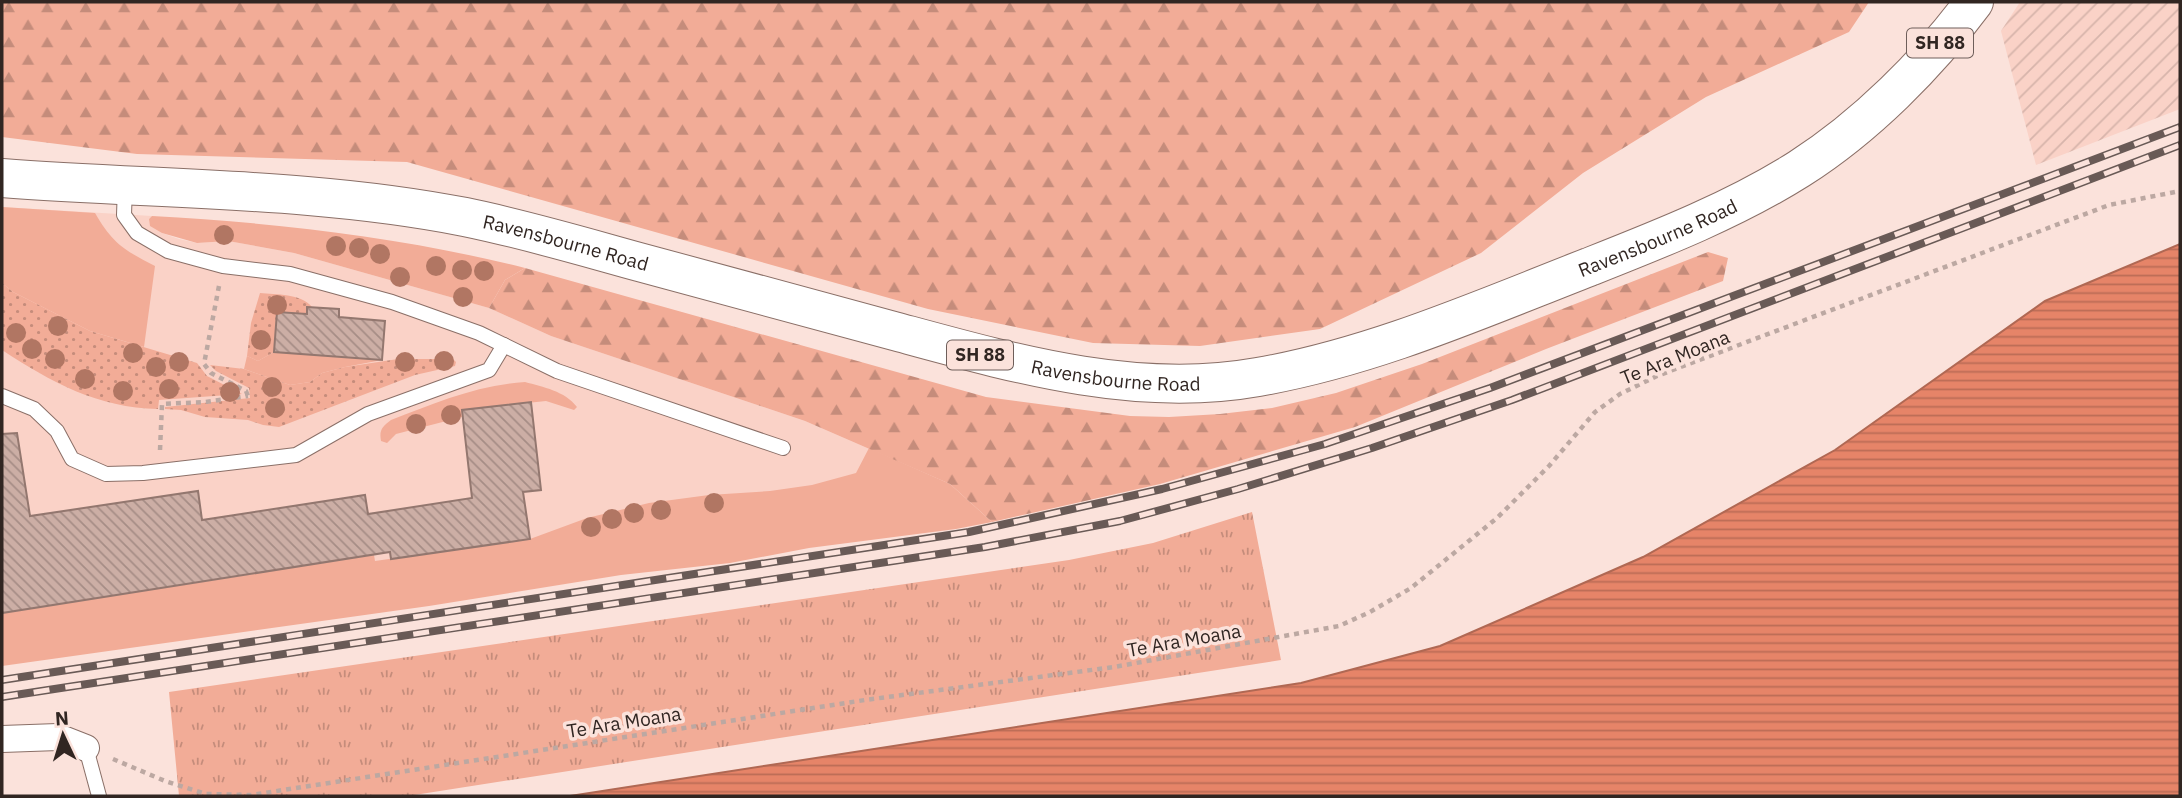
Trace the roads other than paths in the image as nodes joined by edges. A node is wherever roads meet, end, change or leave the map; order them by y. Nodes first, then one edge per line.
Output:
1 (1974, 2) edge
2 (2, 178) edge
3 (125, 185) junction
4 (504, 345) junction
5 (2, 396) edge
6 (783, 448) dead end
7 (2, 739) edge
8 (86, 748) joint
9 (99, 796) edge

1 - 3 highway, Ravensbourne Road / SH 88
2 - 3 highway, Ravensbourne Road / SH 88
3 - 4 lane
4 - 5 lane
4 - 6 lane
7 - 8 street
8 - 9 lane

